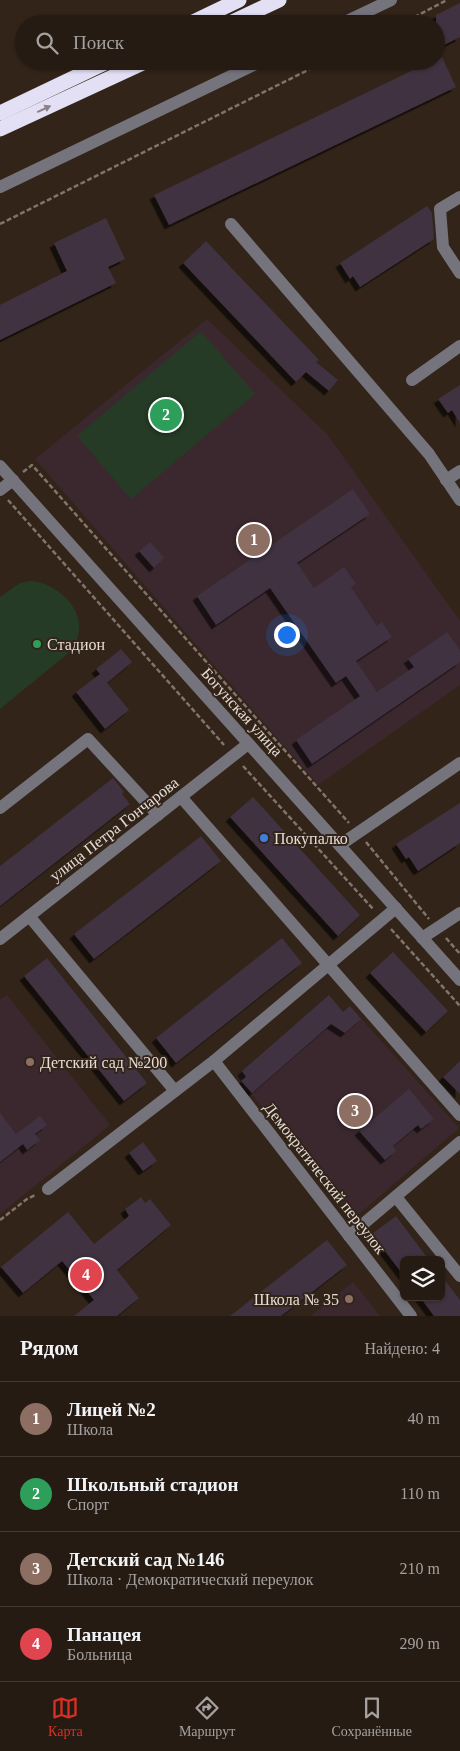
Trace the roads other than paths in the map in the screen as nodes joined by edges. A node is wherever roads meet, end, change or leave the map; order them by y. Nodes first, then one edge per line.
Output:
1 (239, 0) edge
2 (279, 0) edge
3 (391, 0) edge
4 (377, 3) edge
5 (207, 15) edge
6 (247, 15) edge
7 (356, 15) edge
8 (90, 70) edge
9 (128, 70) edge
10 (243, 70) edge
11 (0, 113) edge
12 (0, 129) edge
13 (0, 187) edge
14 (460, 197) edge
15 (231, 224) dead end
16 (460, 273) edge
17 (460, 346) edge
18 (412, 380) dead end
19 (0, 466) edge
20 (460, 471) edge
21 (13, 480) junction
22 (446, 480) junction
23 (3, 494) edge
24 (460, 500) edge
25 (248, 744) junction
26 (460, 763) edge
27 (181, 796) junction
28 (0, 808) edge
29 (158, 815) junction
30 (340, 844) junction
31 (396, 908) junction
32 (460, 913) edge
33 (29, 916) junction
34 (422, 938) junction
35 (0, 939) edge
36 (328, 965) junction
37 (460, 980) edge
38 (214, 1061) junction
39 (175, 1092) junction
40 (460, 1115) edge
41 (460, 1142) edge
42 (48, 1189) road end
43 (396, 1197) junction
44 (350, 1236) junction
45 (460, 1276) edge
46 (411, 1316) edge

1 - 5 highway
2 - 6 highway
3 - 4 street
4 - 7 street
8 - 11 highway
12 -> 9 highway
10 - 13 street
14 - 16 street
15 - 22 street
17 - 18 street
19 - 21 street, Богунская улица
20 - 22 street
21 - 23 street
21 - 25 street, Богунская улица
22 - 24 street
25 - 27 street, улица Петра Гончарова
25 - 30 street, Богунская улица
26 - 30 street
27 - 29 street, улица Петра Гончарова
27 - 36 street
28 - 29 street
29 - 33 street, улица Петра Гончарова
30 - 31 street, Богунская улица
31 - 34 street, Богунская улица
31 - 36 street
32 - 34 street
33 - 35 street, улица Петра Гончарова
33 - 39 street
34 - 37 street, Богунская улица
36 - 38 street
36 - 40 street
38 - 39 street
38 - 44 street, Демократический переулок
39 - 42 street
41 - 43 street
43 - 44 street
43 - 45 street
44 - 46 street, Демократический переулок

